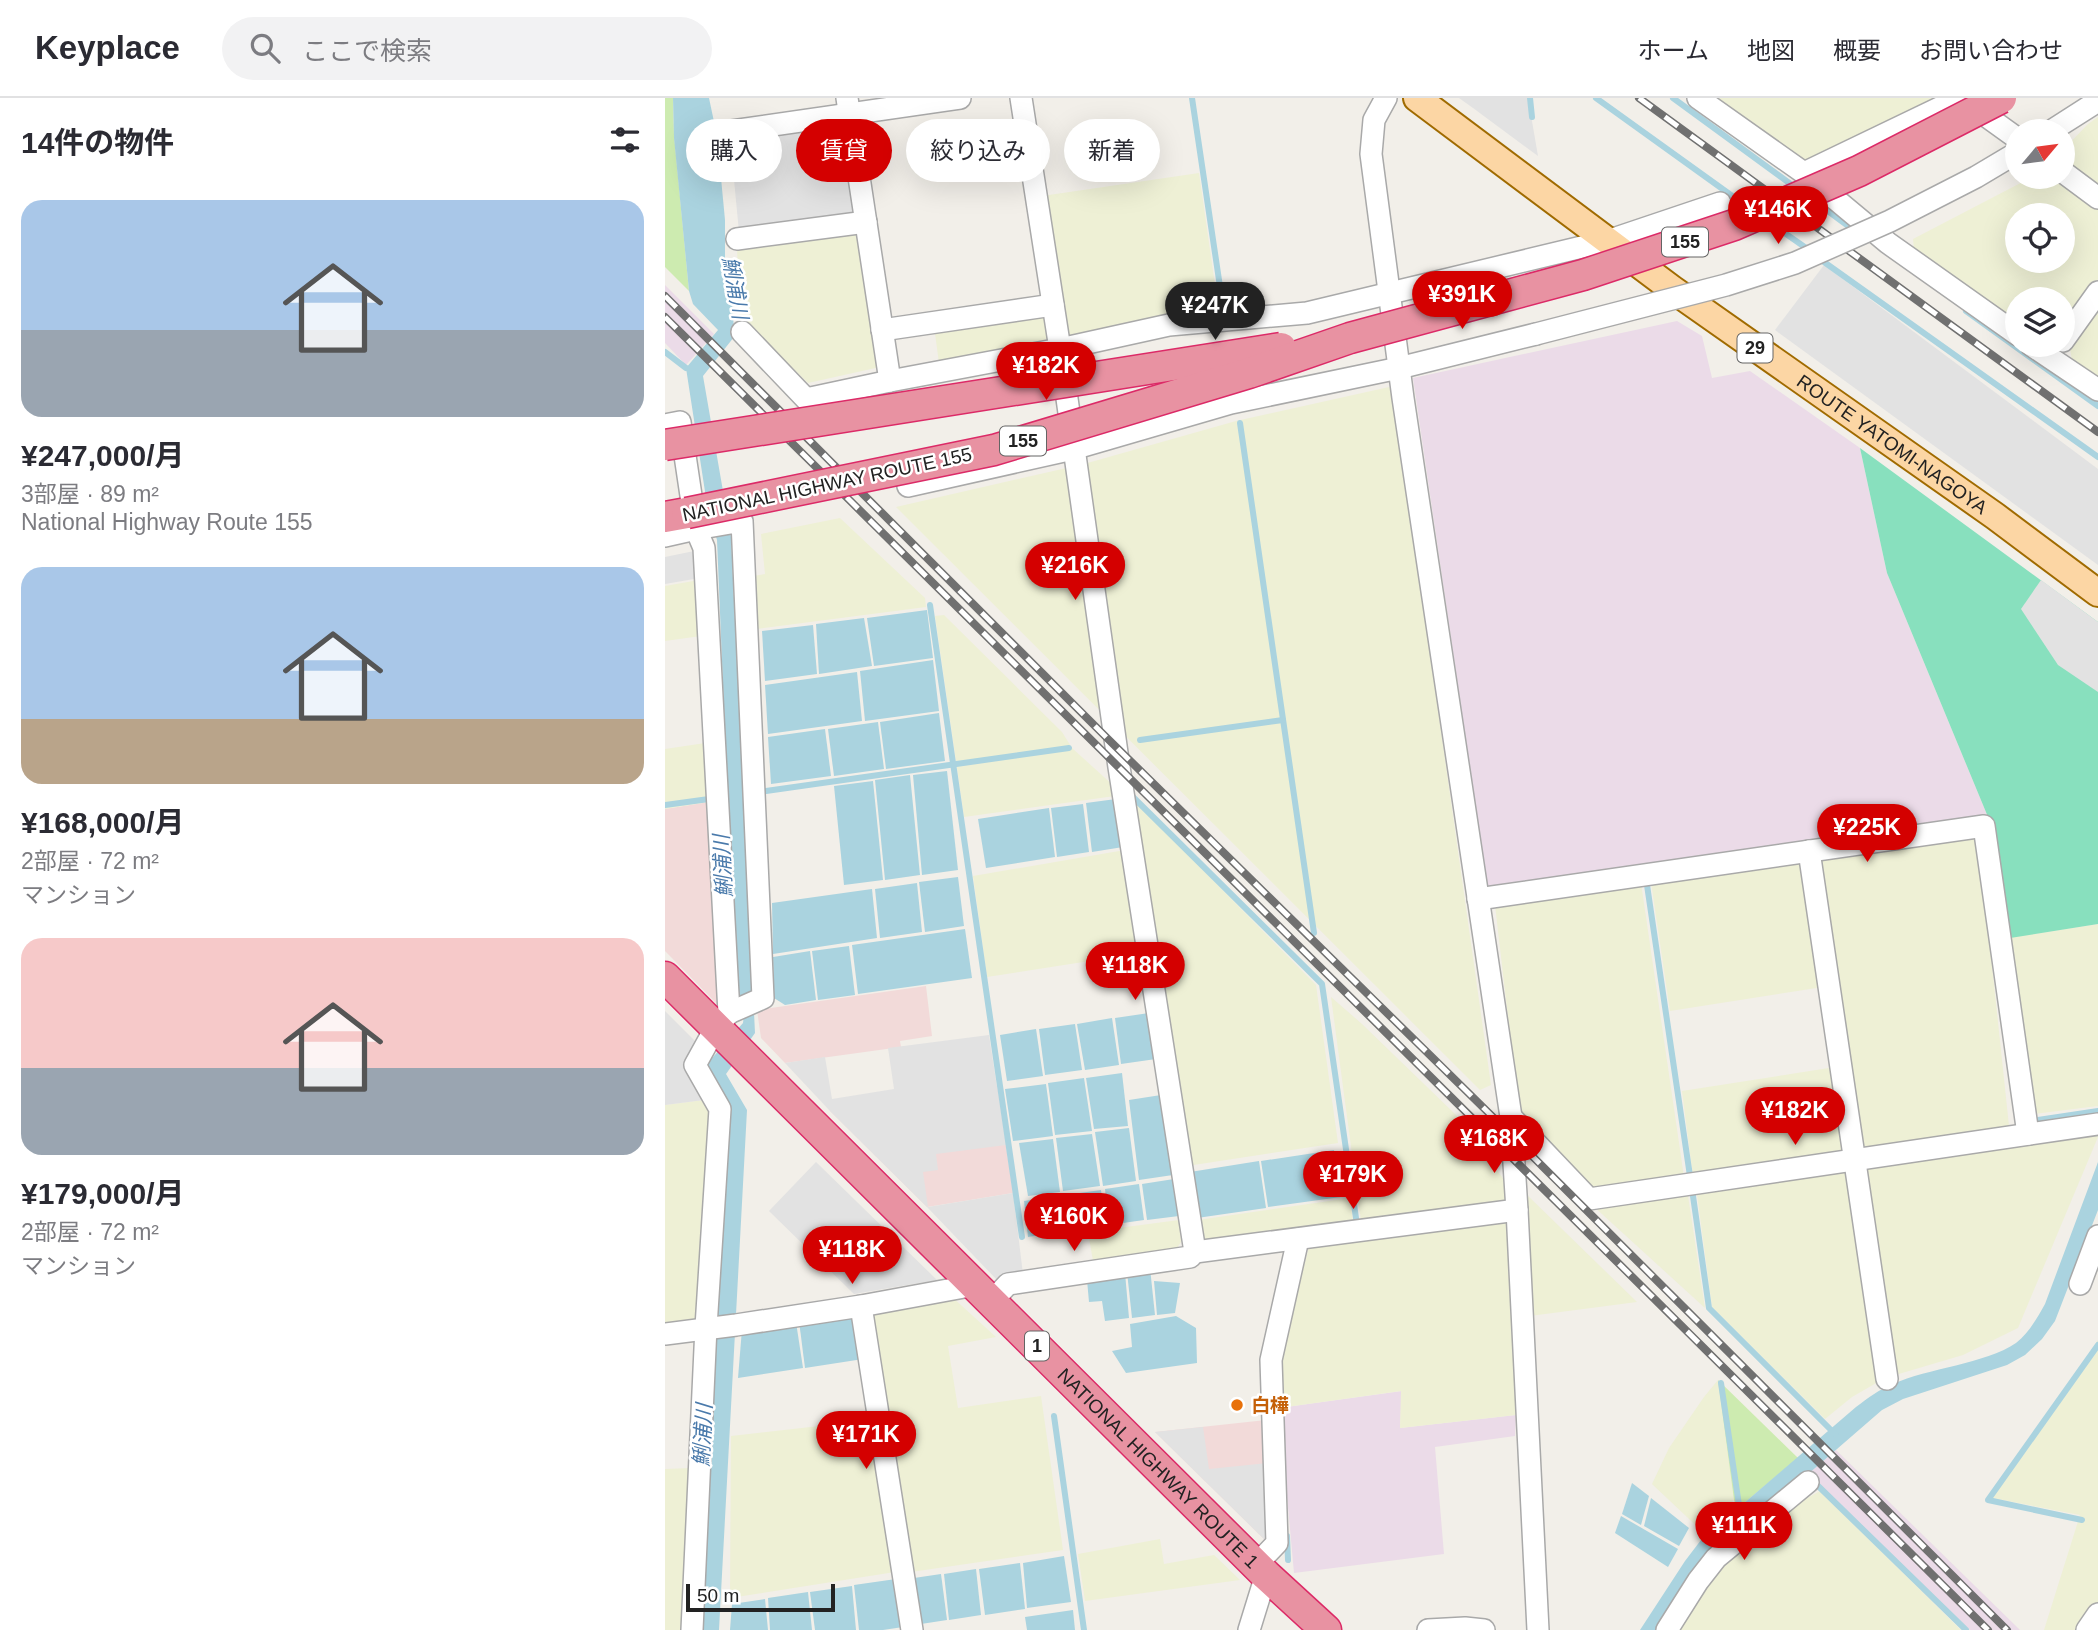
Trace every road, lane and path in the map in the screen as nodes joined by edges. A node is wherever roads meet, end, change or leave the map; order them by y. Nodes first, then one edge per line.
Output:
1 (960, 98) edge
2 (1021, 98) edge
3 (1386, 98) edge
4 (1416, 98) edge
5 (1698, 98) edge
6 (1961, 98) edge
7 (2001, 98) edge
8 (2098, 101) edge
9 (848, 106) edge
10 (2070, 119) edge
11 (782, 120) edge
12 (2005, 130) edge
13 (2005, 160) edge
14 (1804, 173) junction
15 (2075, 181) edge
16 (2098, 198) edge
17 (1720, 203) dead end
18 (866, 222) junction
19 (737, 239) dead end
20 (1607, 241) junction
21 (2098, 292) edge
22 (1389, 294) junction
23 (1053, 305) junction
24 (2075, 324) edge
25 (2005, 326) edge
26 (882, 330) junction
27 (742, 332) dead end
28 (1350, 338) junction
29 (1060, 349) junction
30 (2067, 357) edge
31 (1399, 368) junction
32 (890, 381) junction
33 (2098, 390) edge
34 (665, 425) edge
35 (665, 445) edge
36 (1073, 449) junction
37 (908, 486) dead end
38 (665, 517) edge
39 (702, 528) junction
40 (665, 536) edge
41 (2098, 593) edge
42 (1809, 852) junction
43 (1478, 899) junction
44 (665, 977) edge
45 (731, 1016) junction
46 (1511, 1117) junction
47 (2098, 1124) edge
48 (2028, 1134) junction
49 (1854, 1159) junction
50 (1517, 1210) junction
51 (2098, 1237) edge
52 (1298, 1239) junction
53 (1195, 1252) junction
54 (2080, 1284) dead end
55 (984, 1293) junction
56 (862, 1306) junction
57 (710, 1327) junction
58 (665, 1334) edge
59 (1887, 1379) dead end
60 (1808, 1482) dead end
61 (1261, 1570) junction
62 (2098, 1614) edge
63 (692, 1630) edge
64 (912, 1630) edge
65 (1249, 1630) edge
66 (1326, 1630) edge
67 (1428, 1630) edge
68 (1484, 1630) edge
69 (1538, 1630) edge
70 (1667, 1630) edge
71 (2087, 1630) edge

1 - 9 street
2 - 23 street
3 - 22 street
4 - 20 main road, ROUTE YATOMI-NAGOYA / 29
5 - 14 street
6 - 12 street
6 - 14 street
7 - 28 highway, NATIONAL HIGHWAY ROUTE 155 / 155, bridge
8 - 10 street
9 - 11 street
9 - 18 street
13 - 31 street, bridge
14 - 25 street
15 - 16 street
17 - 20 street
18 - 19 street
18 - 26 street
20 - 22 street
20 - 41 main road, ROUTE YATOMI-NAGOYA / 29
21 - 24 street
22 - 29 street
22 - 31 street
23 - 26 street
23 - 29 street
26 - 32 street
27 - 32 street
28 - 35 highway, NATIONAL HIGHWAY ROUTE 155 / 155, bridge
28 - 38 highway, NATIONAL HIGHWAY ROUTE 155 / 155, bridge
29 - 32 street
29 - 36 street
30 - 33 street
31 - 36 street
31 - 43 street
34 - 39 street
36 - 37 street
36 - 53 street
39 - 40 street
39 - 45 street
39 - 45 street
42 - 43 street
42 - 48 street
42 - 49 street
43 - 46 street
44 - 45 highway, NATIONAL HIGHWAY ROUTE 1 / 1
45 - 55 highway, NATIONAL HIGHWAY ROUTE 1 / 1
45 - 57 street
46 - 49 street
46 - 50 street
47 - 48 street
48 - 49 street
49 - 59 street
50 - 52 street
50 - 69 street
51 - 54 street
52 - 53 street
52 - 61 street
53 - 55 street
55 - 56 street
55 - 61 highway, NATIONAL HIGHWAY ROUTE 1 / 1
56 - 57 street
56 - 64 street
57 - 58 street
57 - 63 street
60 - 70 street
61 - 65 street
61 - 66 highway, NATIONAL HIGHWAY ROUTE 1 / 1
62 - 71 street
67 - 68 street

